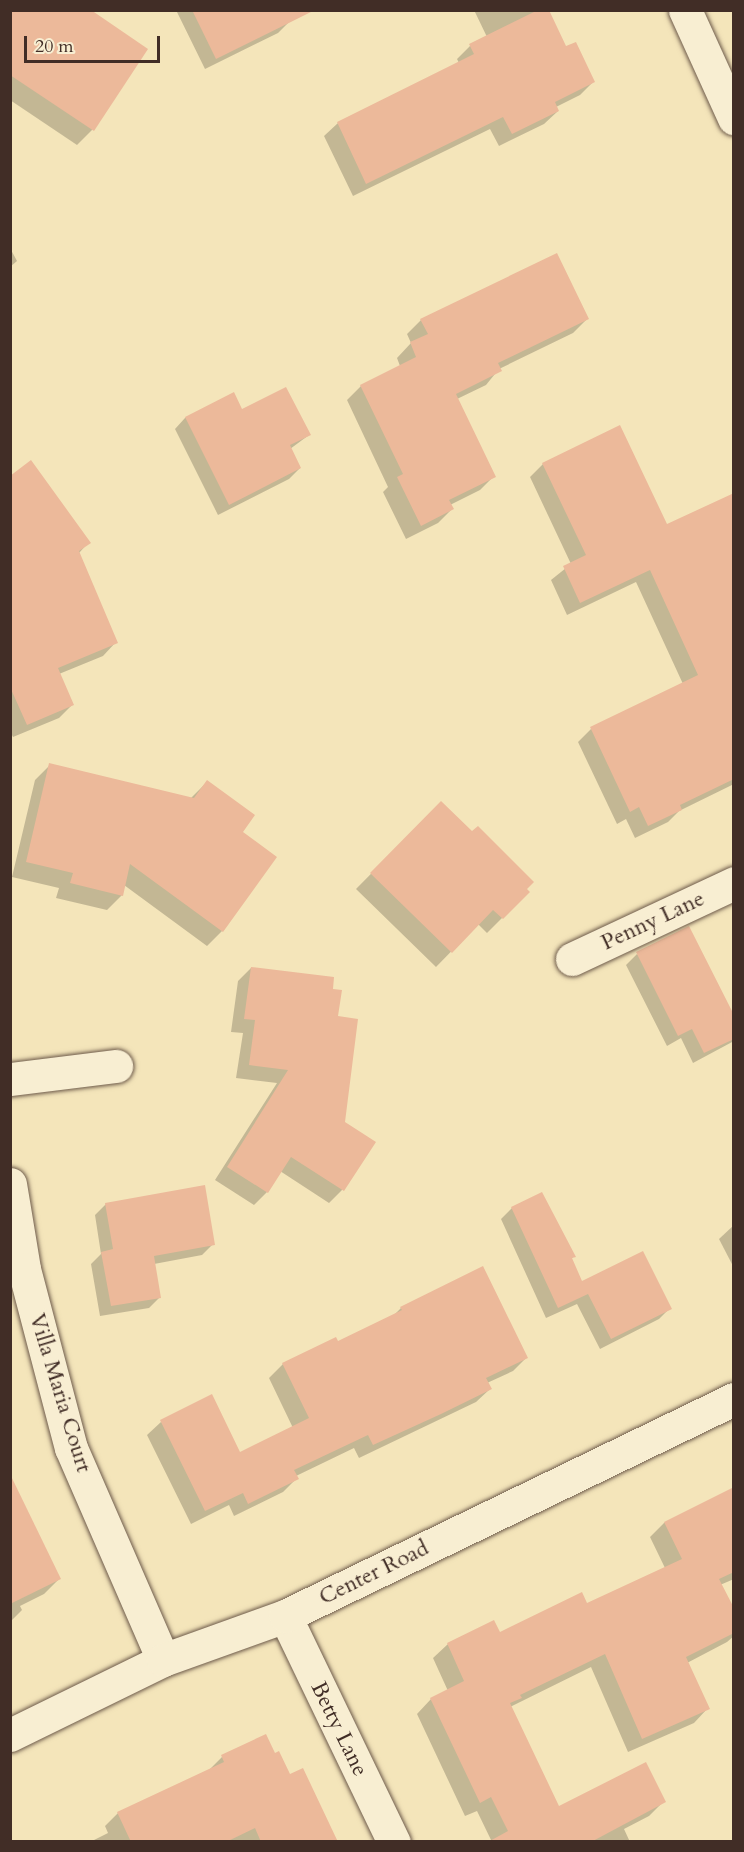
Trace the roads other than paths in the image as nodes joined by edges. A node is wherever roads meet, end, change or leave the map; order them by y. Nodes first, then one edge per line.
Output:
1 (685, 10) edge
2 (734, 118) edge
3 (734, 883) edge
4 (572, 959) dead end
5 (116, 1066) dead end
6 (10, 1079) edge
7 (10, 1184) edge
8 (734, 1399) edge
9 (285, 1616) junction
10 (163, 1660) junction
11 (10, 1735) edge
12 (393, 1842) edge

1 - 2 street
3 - 4 street, Penny Lane
5 - 6 street
7 - 10 street, Villa Maria Court
8 - 9 street, Center Road
9 - 10 street, Center Road
9 - 12 street, Betty Lane
10 - 11 street, Center Road

